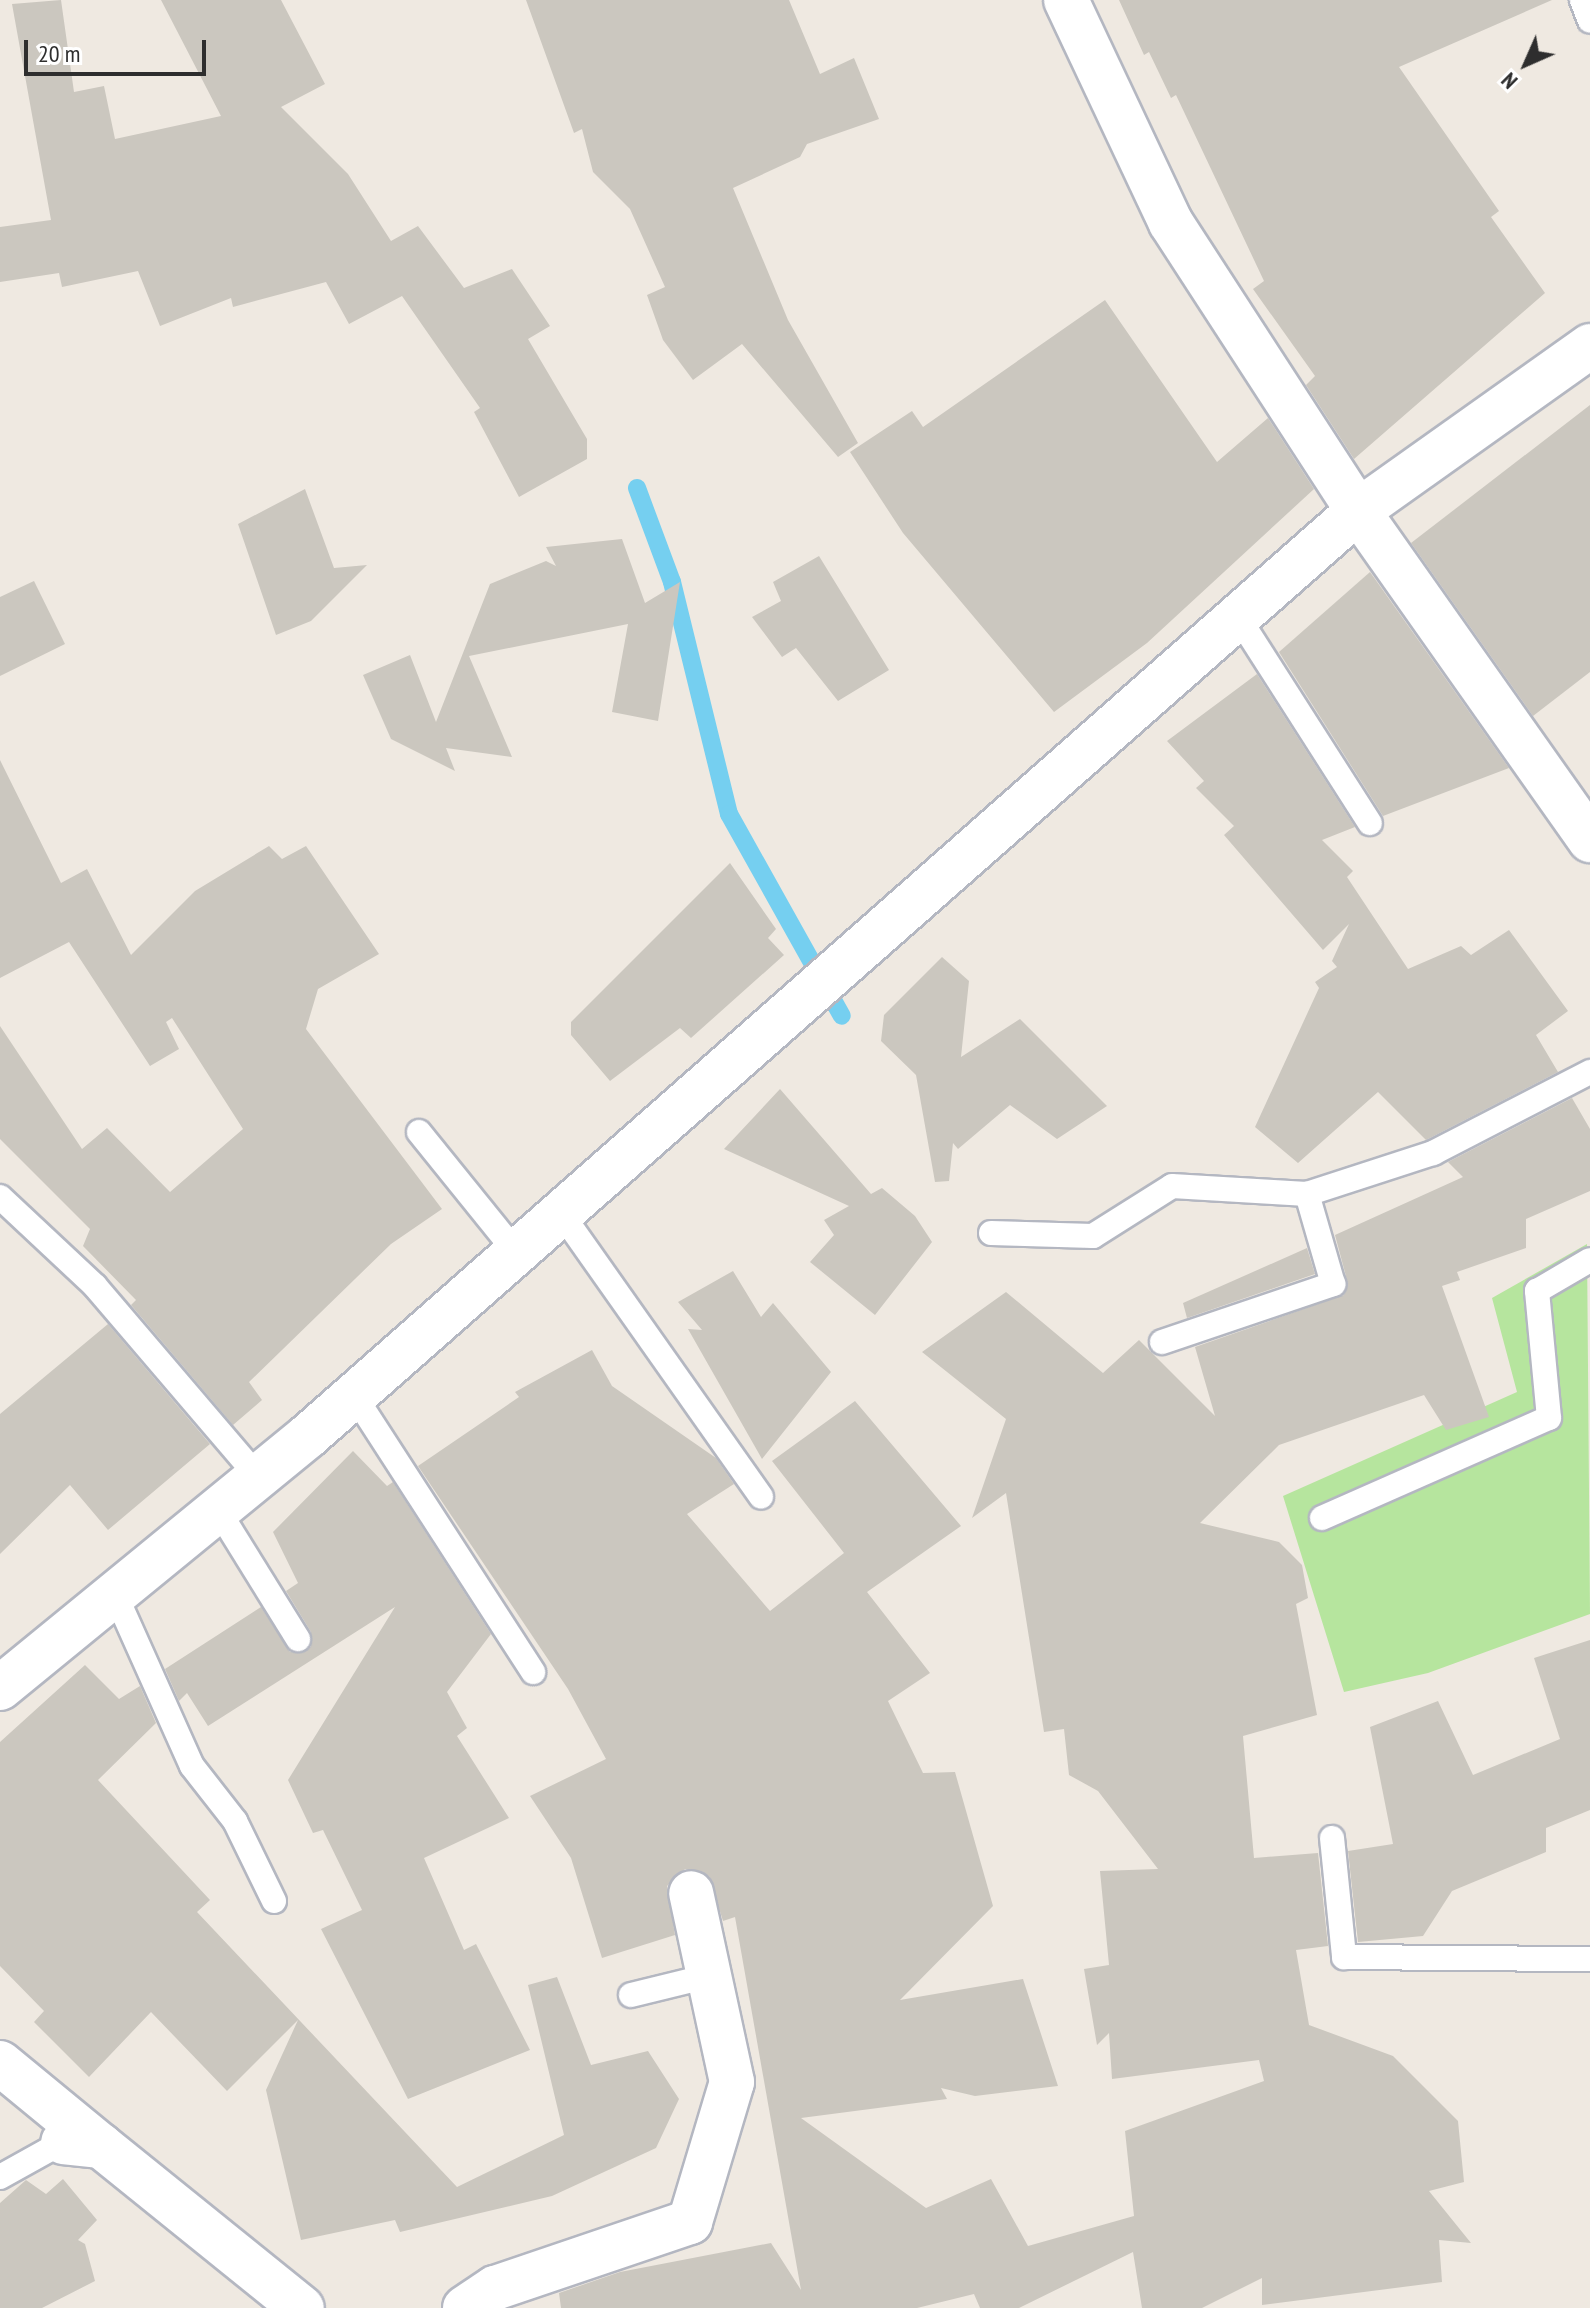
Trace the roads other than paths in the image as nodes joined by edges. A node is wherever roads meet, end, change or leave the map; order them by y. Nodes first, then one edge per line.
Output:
1 (1066, 0) edge
2 (1582, 0) edge
3 (1590, 21) edge
4 (1590, 346) edge
5 (1358, 511) junction
6 (1240, 620) junction
7 (1370, 823) dead end
8 (1590, 840) edge
9 (1590, 1072) edge
10 (419, 1132) dead end
11 (1307, 1194) junction
12 (0, 1197) edge
13 (561, 1213) junction
14 (991, 1233) dead end
15 (515, 1251) junction
16 (1590, 1260) edge
17 (1162, 1342) dead end
18 (354, 1395) junction
19 (258, 1477) junction
20 (761, 1496) dead end
21 (218, 1510) junction
22 (1322, 1518) dead end
23 (115, 1594) junction
24 (298, 1639) dead end
25 (533, 1672) dead end
26 (0, 1688) edge
27 (1332, 1838) dead end
28 (691, 1893) dead end
29 (274, 1901) dead end
30 (1590, 1959) edge
31 (709, 1976) junction
32 (631, 1995) dead end
33 (0, 2063) edge
34 (82, 2144) junction
35 (0, 2177) edge
36 (302, 2308) edge
37 (465, 2308) edge

1 - 5 street
2 - 3 lane
4 - 5 street
5 - 6 street
5 - 8 street
6 - 7 lane
6 - 13 street
9 - 11 lane
10 - 15 lane
11 - 14 lane
11 - 17 lane
12 - 19 lane
13 - 15 street
13 - 20 lane
15 - 18 street
16 - 22 lane
18 - 19 street
18 - 25 lane
19 - 21 street
21 - 23 street
21 - 24 lane
23 - 26 street
23 - 29 lane
27 - 30 lane
28 - 31 street
31 - 32 lane
31 - 37 street
33 - 34 street
34 - 35 lane
34 - 36 street

